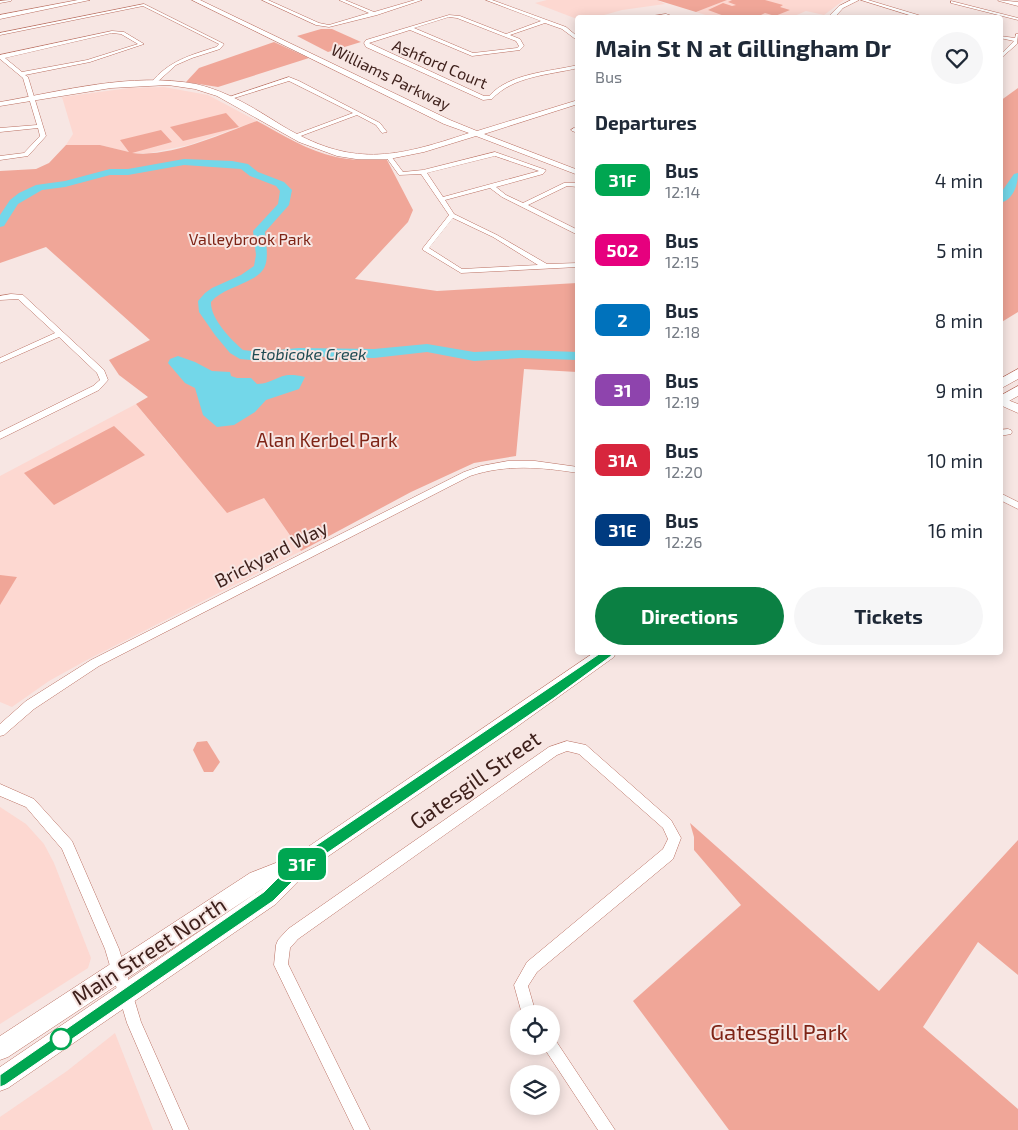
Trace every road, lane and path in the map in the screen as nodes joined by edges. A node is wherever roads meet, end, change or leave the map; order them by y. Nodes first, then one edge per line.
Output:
1 (9, 0) edge
2 (87, 0) edge
3 (195, 0) edge
4 (207, 0) edge
5 (264, 0) edge
6 (341, 0) edge
7 (420, 0) edge
8 (488, 0) edge
9 (506, 0) edge
10 (856, 0) edge
11 (864, 0) edge
12 (1001, 0) edge
13 (0, 2) edge
14 (953, 2) dead end
15 (496, 3) junction
16 (1018, 4) edge
17 (375, 14) junction
18 (833, 15) edge
19 (916, 15) edge
20 (1003, 15) edge
21 (1003, 15) edge
22 (0, 17) edge
23 (1018, 19) edge
24 (546, 21) junction
25 (410, 28) junction
26 (575, 33) edge
27 (0, 34) edge
28 (506, 35) junction
29 (1003, 37) edge
30 (1017, 37) edge
31 (1003, 54) edge
32 (0, 56) edge
33 (575, 67) edge
34 (20, 74) junction
35 (154, 83) junction
36 (229, 98) junction
37 (31, 99) junction
38 (575, 103) edge
39 (0, 104) edge
40 (358, 113) junction
41 (40, 126) junction
42 (0, 130) edge
43 (384, 132) dead end
44 (478, 132) junction
45 (296, 136) junction
46 (389, 157) junction
47 (0, 158) edge
48 (575, 165) edge
49 (575, 171) edge
50 (424, 172) junction
51 (575, 185) edge
52 (492, 187) junction
53 (442, 199) junction
54 (523, 205) junction
55 (452, 215) junction
56 (575, 231) edge
57 (575, 266) edge
58 (546, 267) junction
59 (0, 298) edge
60 (59, 334) junction
61 (0, 361) edge
62 (1018, 373) edge
63 (1003, 383) edge
64 (1007, 397) edge
65 (1018, 410) edge
66 (0, 436) edge
67 (575, 470) edge
68 (1003, 498) edge
69 (1018, 506) edge
70 (604, 655) edge
71 (0, 731) edge
72 (0, 790) edge
73 (304, 861) junction
74 (119, 971) junction
75 (126, 994) junction
76 (527, 1005) edge
77 (0, 1049) edge
78 (557, 1055) edge
79 (0, 1080) edge
80 (181, 1130) edge
81 (362, 1130) edge
82 (607, 1130) edge

1 - 13 street
2 - 22 main road
3 - 44 main road, Williams Parkway
4 - 44 main road, Williams Parkway
5 - 17 street
6 - 17 street
7 - 17 street
8 - 15 street
9 - 15 street
10 - 18 main road
11 - 19 street
12 - 16 main road
14 - 21 street
15 - 24 street
20 - 23 street
24 - 26 street
24 - 28 street
25 - 28 street
25 - 28 street
25 - 33 street, Ashford Court
27 - 35 street
29 - 30 street
30 - 31 street
32 - 34 street
32 - 34 street
34 - 37 street
35 - 36 main road
35 - 37 main road
36 - 40 street
36 - 45 main road
37 - 39 main road
37 - 41 street
38 - 44 main road
40 - 43 street
40 - 45 street
41 - 42 street
41 - 47 street
44 - 46 main road
44 - 48 main road, Williams Parkway
44 - 49 main road, Williams Parkway
45 - 46 main road
46 - 50 street
50 - 52 street
50 - 53 street
51 - 54 street
52 - 53 street
52 - 54 street
53 - 55 street
54 - 56 street
55 - 58 street
55 - 58 street
57 - 58 street
59 - 60 street
60 - 61 street
60 - 66 street
62 - 63 main road
64 - 65 main road
67 - 71 street, Brickyard Way
68 - 69 street
70 - 73 main road, Main Street North
72 - 74 street
73 - 74 main road, Main Street North
73 - 75 main road, Main Street North
74 - 75 street
74 - 77 main road, Main Street North
75 - 79 main road, Main Street North
75 - 80 street
76 - 81 street, Gatesgill Street
78 - 82 street

